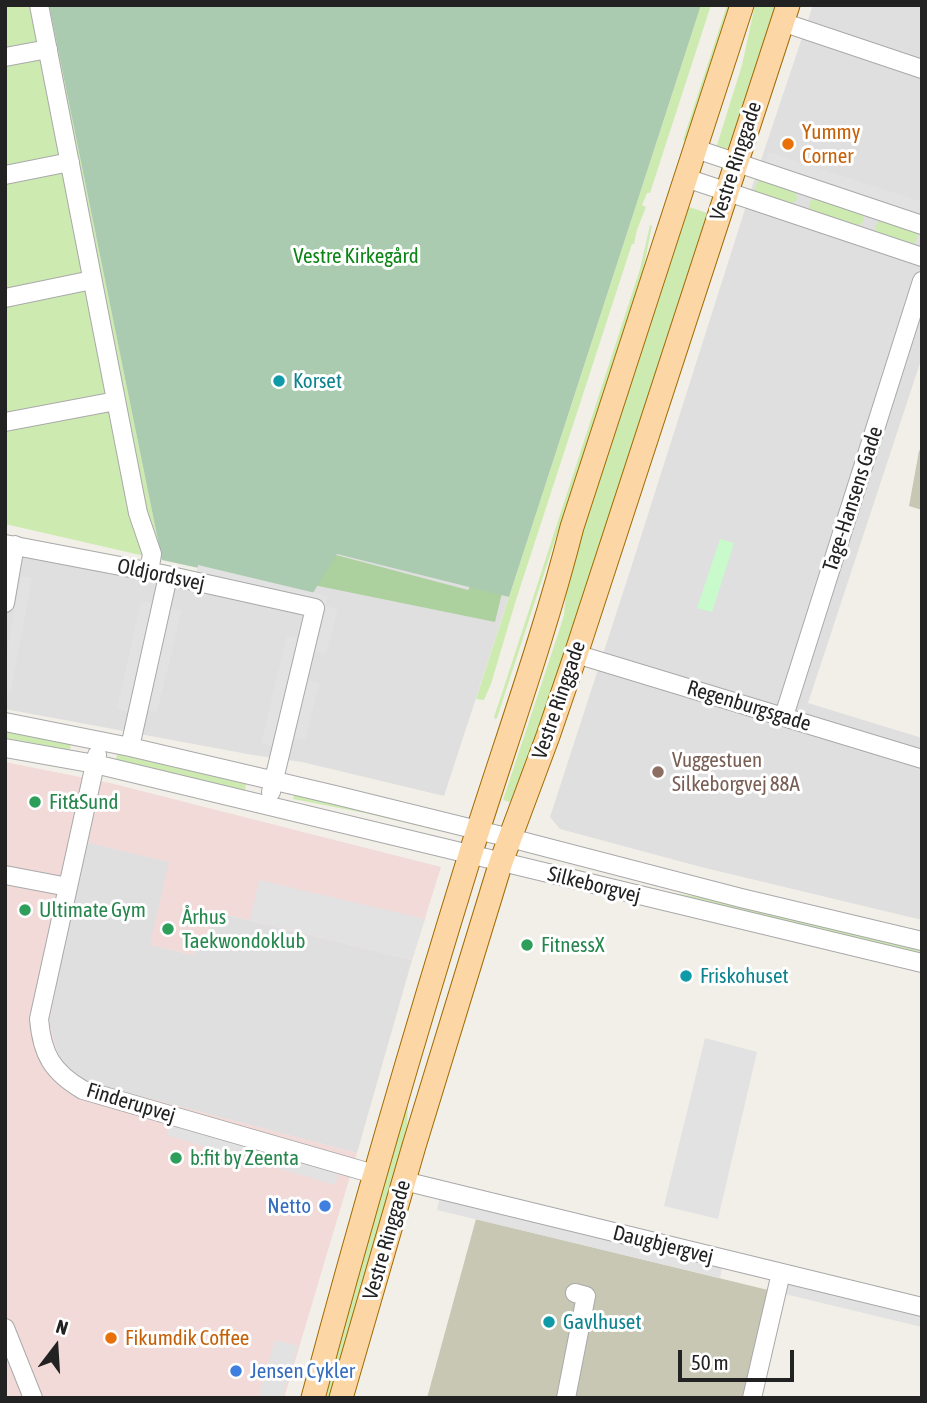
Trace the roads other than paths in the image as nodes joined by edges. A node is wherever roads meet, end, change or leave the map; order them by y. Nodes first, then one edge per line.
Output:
1 (39, 5) edge
2 (742, 5) edge
3 (785, 14) edge
4 (48, 49) junction
5 (5, 57) edge
6 (922, 69) edge
7 (696, 149) junction
8 (70, 162) junction
9 (736, 163) junction
10 (5, 175) edge
11 (686, 178) junction
12 (726, 192) junction
13 (922, 225) edge
14 (922, 257) edge
15 (92, 280) junction
16 (922, 281) edge
17 (5, 298) edge
18 (116, 401) junction
19 (5, 422) edge
20 (10, 545) edge
21 (149, 572) junction
22 (168, 576) junction
23 (5, 603) edge
24 (576, 654) junction
25 (784, 716) junction
26 (5, 722) edge
27 (100, 741) junction
28 (130, 747) junction
29 (5, 748) edge
30 (922, 759) edge
31 (95, 765) junction
32 (273, 781) junction
33 (267, 805) junction
34 (478, 830) junction
35 (510, 838) junction
36 (471, 855) junction
37 (501, 862) junction
38 (5, 875) edge
39 (68, 887) junction
40 (922, 941) edge
41 (922, 963) edge
42 (374, 1174) junction
43 (404, 1181) junction
44 (781, 1273) junction
45 (575, 1293) dead end
46 (922, 1307) edge
47 (5, 1328) edge
48 (33, 1398) edge
49 (313, 1398) edge
50 (341, 1398) edge
51 (566, 1398) edge
52 (752, 1398) edge

1 - 4 street
2 - 7 main road, Vestre Ringgade
3 - 6 street
3 - 9 main road, Vestre Ringgade
4 - 5 street
4 - 8 street
7 - 9 street
7 - 11 main road, Vestre Ringgade
8 - 10 street
8 - 15 street
9 - 12 main road, Vestre Ringgade
9 - 13 street
11 - 12 street
11 - 34 main road, Vestre Ringgade
12 - 14 street
12 - 24 main road, Vestre Ringgade
15 - 17 street
15 - 18 street
16 - 25 street, Tage-Hansens Gade
18 - 19 street
18 - 21 street
20 - 21 street, Oldjordsvej
20 - 23 street
21 - 22 street, Oldjordsvej
22 - 28 street
22 - 32 street, Oldjordsvej
24 - 25 street, Regenburgsgade
24 - 35 main road, Vestre Ringgade
25 - 30 street, Regenburgsgade
26 - 27 street, Silkeborgvej
27 - 28 street, Silkeborgvej
27 - 31 street, Finderupvej
28 - 32 street, Silkeborgvej
29 - 31 street, Silkeborgvej
31 - 33 street, Silkeborgvej
31 - 39 street, Finderupvej
32 - 33 street
32 - 34 street, Silkeborgvej
33 - 36 street, Silkeborgvej
34 - 35 street, Silkeborgvej
34 - 36 main road, Vestre Ringgade
35 - 37 main road, Vestre Ringgade
35 - 40 street, Silkeborgvej
36 - 37 street, Silkeborgvej
36 - 42 main road, Vestre Ringgade
37 - 41 street, Silkeborgvej
37 - 43 main road, Vestre Ringgade
38 - 39 street
39 - 42 street, Finderupvej
42 - 49 main road, Vestre Ringgade
43 - 44 street, Daugbjergvej
43 - 50 main road, Vestre Ringgade
44 - 46 street, Daugbjergvej
44 - 52 street
45 - 51 street
47 - 48 street

